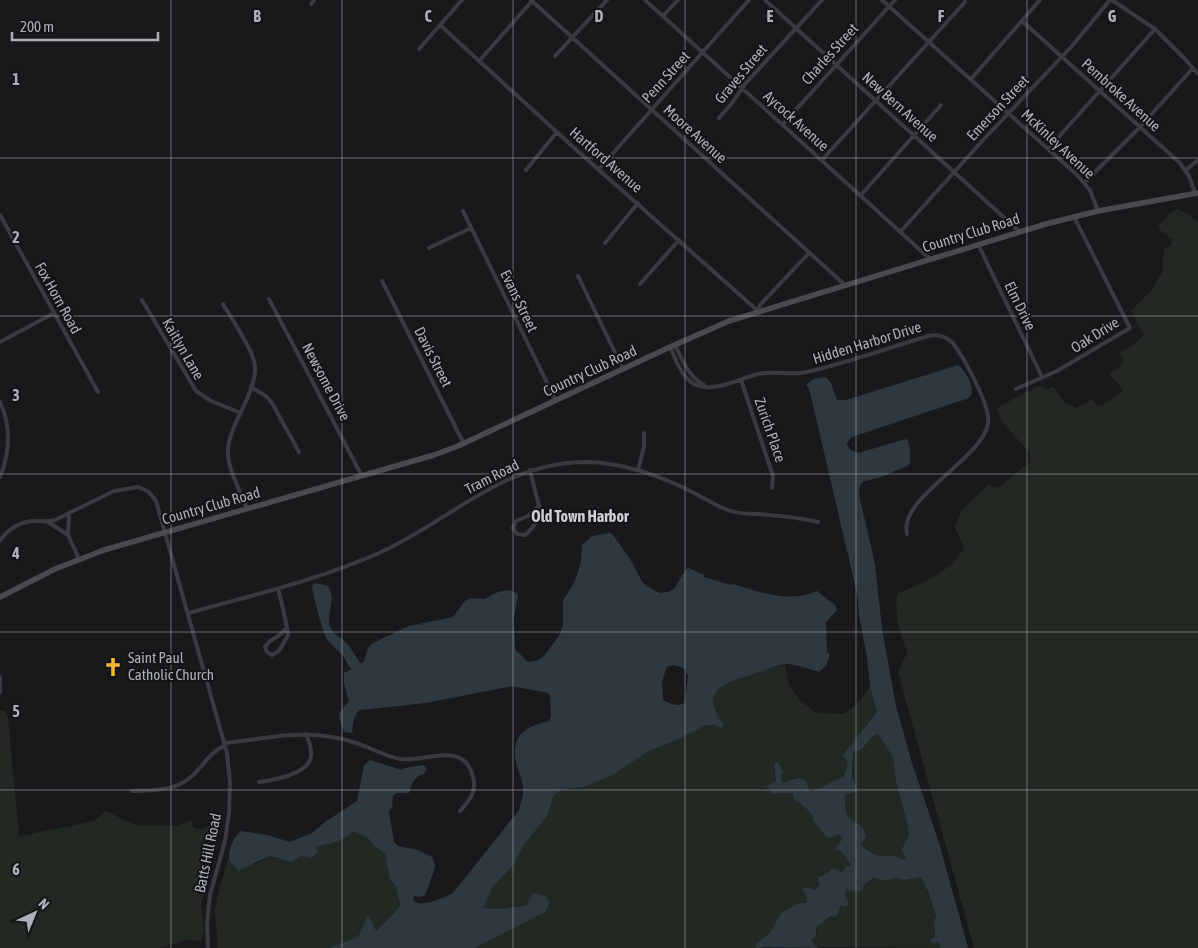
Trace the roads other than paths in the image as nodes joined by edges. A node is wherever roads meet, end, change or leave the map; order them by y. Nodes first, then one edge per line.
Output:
1 (462, 0) edge
2 (532, 0) edge
3 (607, 0) edge
4 (645, 0) edge
5 (678, 0) edge
6 (749, 0) edge
7 (765, 0) edge
8 (822, 0) edge
9 (882, 0) edge
10 (895, 0) edge
11 (1040, 0) edge
12 (1111, 0) edge
13 (965, 2) dead end
14 (889, 6) junction
15 (663, 16) junction
16 (1022, 20) junction
17 (440, 25) junction
18 (796, 28) junction
19 (1155, 29) junction
20 (572, 37) junction
21 (928, 42) junction
22 (419, 49) dead end
23 (703, 52) junction
24 (555, 56) dead end
25 (1062, 57) junction
26 (479, 61) junction
27 (836, 65) junction
28 (1193, 68) junction
29 (1198, 74) edge
30 (971, 79) junction
31 (742, 88) junction
32 (1099, 90) junction
33 (876, 100) junction
34 (941, 105) dead end
35 (652, 110) junction
36 (1008, 113) junction
37 (719, 118) dead end
38 (784, 124) junction
39 (1140, 127) junction
40 (557, 132) junction
41 (914, 135) junction
42 (1048, 149) junction
43 (822, 160) junction
44 (1198, 160) edge
45 (599, 169) junction
46 (526, 170) dead end
47 (1186, 170) junction
48 (955, 171) junction
49 (1084, 183) junction
50 (1197, 193) edge
51 (861, 195) junction
52 (638, 203) junction
53 (463, 211) dead end
54 (1098, 211) junction
55 (0, 215) edge
56 (1074, 216) junction
57 (471, 228) junction
58 (901, 231) junction
59 (1020, 232) junction
60 (679, 240) junction
61 (605, 243) dead end
62 (978, 244) junction
63 (428, 248) dead end
64 (809, 253) junction
65 (930, 259) junction
66 (578, 276) dead end
67 (382, 281) dead end
68 (640, 284) dead end
69 (845, 285) junction
70 (142, 300) dead end
71 (270, 300) dead end
72 (223, 304) dead end
73 (758, 311) junction
74 (54, 313) junction
75 (0, 342) edge
76 (672, 346) junction
77 (623, 369) junction
78 (1042, 376) junction
79 (741, 380) junction
80 (251, 388) junction
81 (1016, 389) dead end
82 (98, 392) dead end
83 (556, 401) junction
84 (0, 402) edge
85 (241, 413) junction
86 (644, 433) dead end
87 (464, 444) junction
88 (299, 452) dead end
89 (530, 470) junction
90 (638, 470) junction
91 (362, 476) junction
92 (0, 477) edge
93 (772, 488) dead end
94 (539, 506) junction
95 (247, 509) junction
96 (69, 515) junction
97 (48, 522) junction
98 (818, 522) dead end
99 (166, 532) junction
100 (907, 534) dead end
101 (68, 535) junction
102 (0, 541) edge
103 (79, 558) junction
104 (278, 589) junction
105 (0, 597) edge
106 (189, 613) junction
107 (286, 628) junction
108 (0, 677) edge
109 (0, 692) edge
110 (306, 734) junction
111 (225, 744) junction
112 (259, 782) dead end
113 (132, 792) dead end
114 (460, 810) dead end
115 (208, 948) edge

1 - 17 street
2 - 20 street, Moore Avenue
2 - 26 street
3 - 20 street
4 - 15 street, Aycock Avenue
5 - 15 street
6 - 23 street, Penn Street
7 - 18 street, New Bern Avenue
8 - 18 street, Graves Street
9 - 14 street, McKinley Avenue
10 - 14 street, Charles Street
11 - 16 street
12 - 19 street
12 - 25 street, Emerson Street
13 - 21 street
14 - 21 street, McKinley Avenue
14 - 27 street, Charles Street
15 - 23 street, Aycock Avenue
16 - 25 street, Pembroke Avenue
16 - 30 street
17 - 22 street
17 - 26 street, Hartford Avenue
18 - 27 street, New Bern Avenue
18 - 31 street, Graves Street
19 - 28 street
19 - 32 street
20 - 24 street
20 - 35 street, Moore Avenue
21 - 30 street, McKinley Avenue
21 - 33 street
23 - 31 street, Aycock Avenue
23 - 35 street, Penn Street
25 - 32 street, Pembroke Avenue
25 - 36 street, Emerson Street
26 - 40 street, Hartford Avenue
27 - 33 street, New Bern Avenue
27 - 38 street, Charles Street
28 - 29 street
28 - 39 street
30 - 36 street, McKinley Avenue
31 - 37 street, Graves Street
31 - 38 street, Aycock Avenue
32 - 39 street, Pembroke Avenue
32 - 42 street
33 - 41 street, New Bern Avenue
33 - 43 street
34 - 41 street
35 - 45 street, Penn Street
35 - 64 street, Moore Avenue
36 - 42 street, McKinley Avenue
36 - 48 street, Emerson Street
38 - 43 street, Aycock Avenue
39 - 47 street, Pembroke Avenue
39 - 49 street
40 - 45 street, Hartford Avenue
40 - 46 street
41 - 48 street, New Bern Avenue
41 - 51 street
42 - 49 street, McKinley Avenue
43 - 51 street, Aycock Avenue
44 - 47 street
45 - 52 street, Hartford Avenue
47 - 50 street, Pembroke Avenue
48 - 58 street, Emerson Street
48 - 59 street, New Bern Avenue
49 - 54 street, McKinley Avenue
50 - 54 street, Country Club Road
51 - 58 street, Aycock Avenue
52 - 60 street, Hartford Avenue
52 - 61 street
53 - 57 street, Evans Street
54 - 56 street, Country Club Road
55 - 74 street, Fox Horn Road
56 - 59 street, Country Club Road
56 - 78 street, Oak Drive
57 - 63 street
57 - 83 street, Evans Street
58 - 65 street, Aycock Avenue
59 - 62 street, Country Club Road
60 - 68 street
60 - 73 street, Hartford Avenue
62 - 65 street, Country Club Road
62 - 78 street, Elm Drive
64 - 69 street, Moore Avenue
64 - 73 street
65 - 69 street, Country Club Road
66 - 77 street
67 - 87 street, Davis Street
69 - 73 street, Country Club Road
70 - 85 street, Kaitlyn Lane
71 - 91 street, Newsome Drive
72 - 80 street
73 - 76 street, Country Club Road
74 - 75 street
74 - 82 street, Fox Horn Road
76 - 77 street, Country Club Road
76 - 79 street, Hidden Harbor Drive
77 - 83 street, Country Club Road
78 - 81 street, Oak Drive
79 - 93 street, Zurich Place
79 - 100 street, Hidden Harbor Drive
80 - 85 street
80 - 88 street
83 - 87 street, Country Club Road
84 - 92 street
85 - 95 street
86 - 90 street
87 - 91 street, Country Club Road
89 - 90 street, Tram Road
89 - 94 street
89 - 104 street, Tram Road
90 - 98 street, Tram Road
91 - 95 street, Country Club Road
94 - 94 street
95 - 99 street, Country Club Road
96 - 97 street, Batts Hill Road
96 - 99 street, Batts Hill Road
96 - 101 street
97 - 101 street
97 - 102 street, Batts Hill Road
99 - 103 street, Country Club Road
99 - 106 street, Batts Hill Road
101 - 103 street
103 - 105 street, Country Club Road
104 - 106 street, Tram Road
104 - 107 street
106 - 111 street, Batts Hill Road
107 - 107 street
108 - 109 street
110 - 111 street
110 - 112 street
110 - 114 street
111 - 113 street
111 - 115 street, Batts Hill Road

